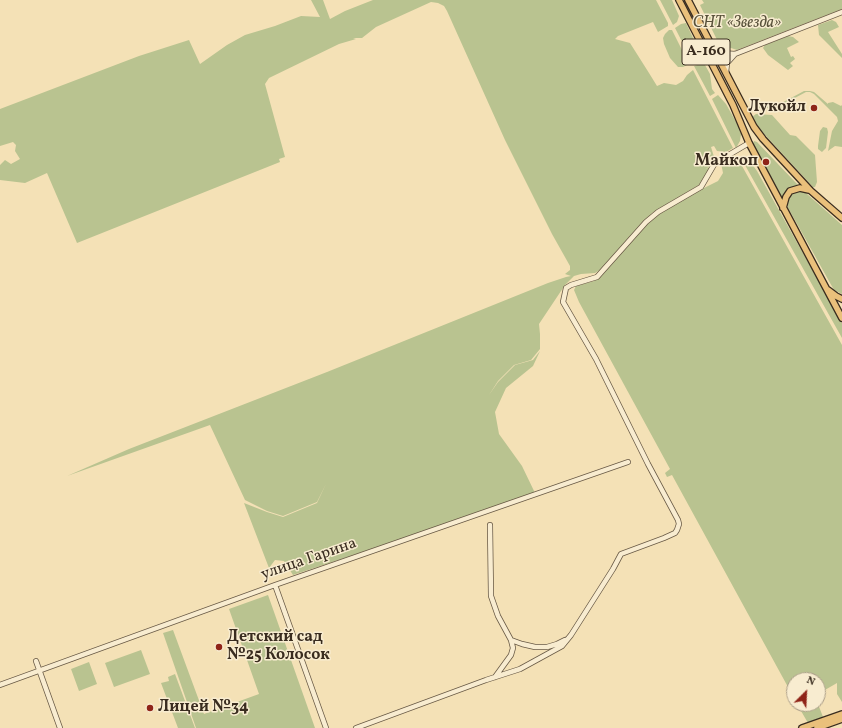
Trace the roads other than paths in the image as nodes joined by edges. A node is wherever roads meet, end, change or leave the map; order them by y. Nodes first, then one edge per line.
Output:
1 (679, 0) edge
2 (688, 0) edge
3 (842, 12) edge
4 (713, 49) junction
5 (735, 54) junction
6 (732, 86) junction
7 (749, 143) junction
8 (811, 191) junction
9 (783, 208) junction
10 (842, 218) edge
11 (827, 288) junction
12 (842, 299) edge
13 (842, 318) edge
14 (628, 462) dead end
15 (490, 525) dead end
16 (275, 585) junction
17 (571, 635) junction
18 (512, 640) junction
19 (36, 661) dead end
20 (40, 671) junction
21 (496, 677) junction
22 (0, 685) edge
23 (842, 714) edge
24 (842, 719) edge
25 (60, 728) edge
26 (326, 728) edge
27 (356, 728) edge
28 (802, 728) edge
29 (817, 728) edge

1 - 7 main road, А-160
2 - 4 main road, А-160
3 - 5 street
4 - 5 street
4 - 6 main road, А-160
5 - 6 street
6 - 8 main road
7 - 9 main road
7 - 17 street
8 - 9 main road
8 - 10 main road
9 - 11 main road
11 - 12 main road
11 - 13 main road
14 - 16 street, улица Гарина
15 - 18 street
16 - 20 street, улица Гарина
16 - 26 street
17 - 18 street
17 - 21 street
18 - 21 street
19 - 20 street
20 - 22 street, улица Гарина
20 - 25 street
21 - 27 street
23 - 28 main road
24 - 29 main road

